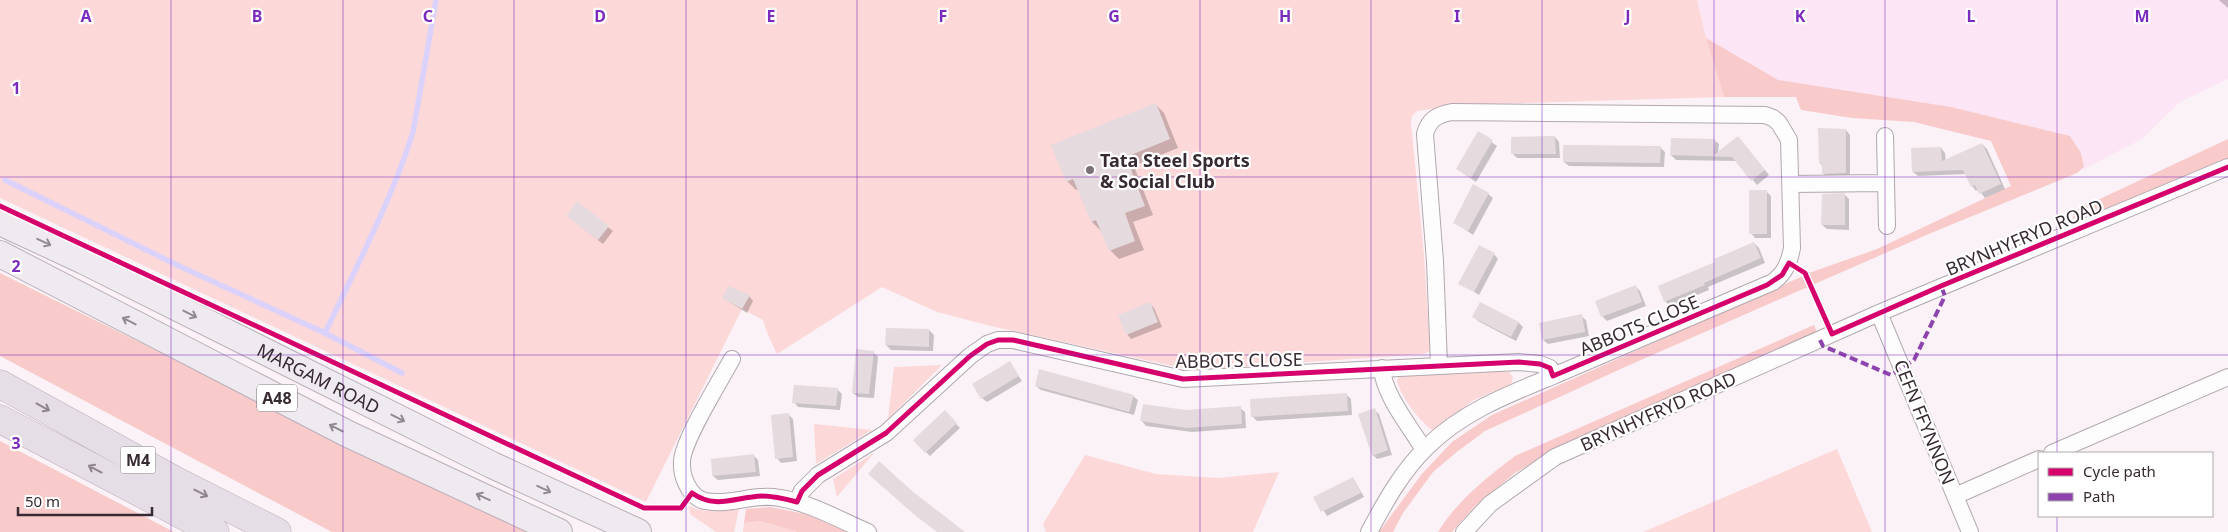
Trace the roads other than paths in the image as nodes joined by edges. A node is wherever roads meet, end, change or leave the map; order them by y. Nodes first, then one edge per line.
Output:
1 (1885, 136) dead end
2 (2228, 166) edge
3 (1886, 183) junction
4 (1791, 184) junction
5 (0, 222) edge
6 (1887, 226) dead end
7 (0, 254) edge
8 (1879, 313) junction
9 (732, 359) dead end
10 (1440, 365) junction
11 (1382, 368) junction
12 (1553, 376) junction
13 (2228, 378) edge
14 (0, 384) edge
15 (0, 419) edge
16 (1426, 448) junction
17 (2054, 452) edge
18 (2038, 459) edge
19 (1954, 496) junction
20 (798, 502) junction
21 (215, 532) edge
22 (278, 532) edge
23 (559, 532) edge
24 (638, 532) edge
25 (868, 532) edge
26 (1369, 532) edge
27 (1464, 532) edge
28 (1970, 532) edge

1 - 3 street
2 - 8 street, BRYNHYFRYD ROAD
3 - 4 street
3 - 6 street
4 - 10 street, ABBOTS CLOSE
4 - 12 street, ABBOTS CLOSE
5 -> 24 main road, MARGAM ROAD / A48
23 -> 7 main road, MARGAM ROAD / A48
8 - 19 street, CEFN FFYNNON
8 - 27 street, BRYNHYFRYD ROAD
9 - 20 street
10 - 11 street, ABBOTS CLOSE
10 - 12 street, ABBOTS CLOSE
11 - 16 street
11 - 20 street, ABBOTS CLOSE
12 - 16 street, ABBOTS CLOSE
13 - 17 street
14 -> 22 highway, M4
21 -> 15 highway, M4
16 - 26 street, ABBOTS CLOSE
18 - 19 street
19 - 28 street, CEFN FFYNNON
20 - 25 street

